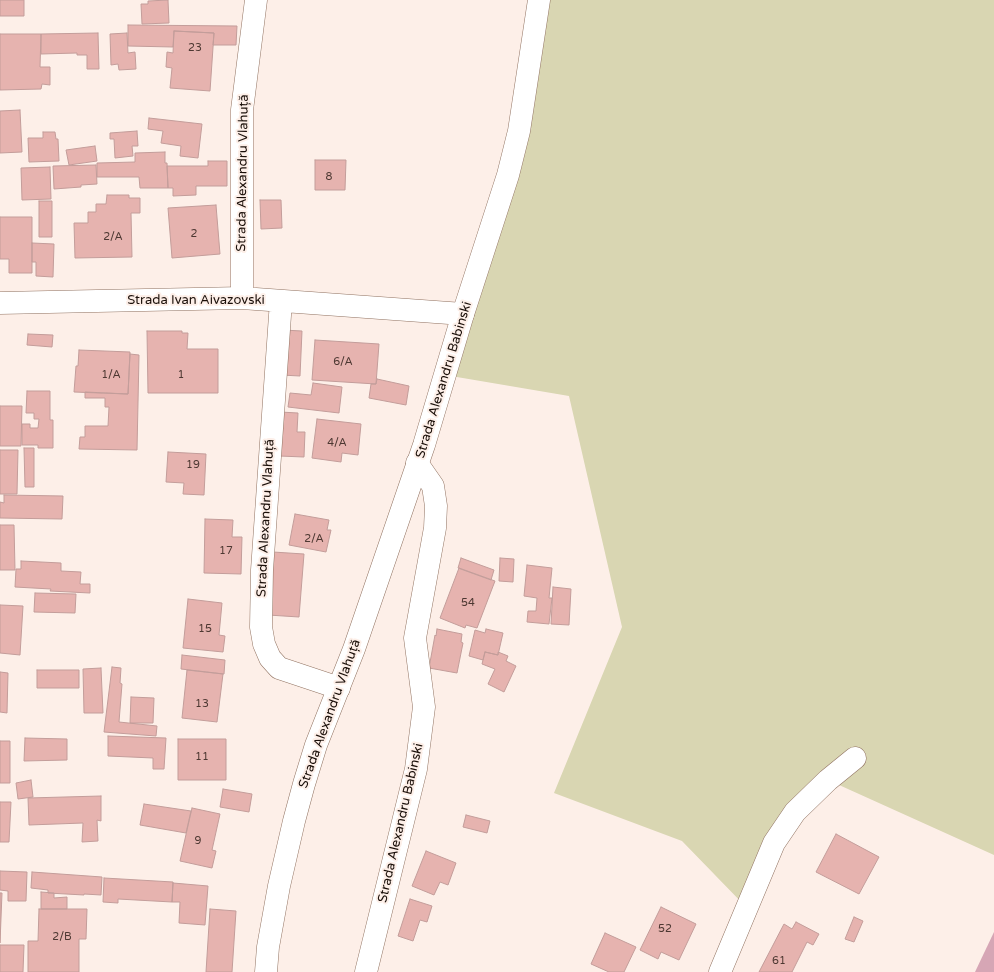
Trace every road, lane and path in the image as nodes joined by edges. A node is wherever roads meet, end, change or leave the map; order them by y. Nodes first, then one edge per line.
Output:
1 (256, 0) edge
2 (539, 0) edge
3 (242, 298) junction
4 (281, 301) junction
5 (0, 303) edge
6 (463, 314) junction
7 (417, 463) junction
8 (339, 688) junction
9 (854, 758) dead end
10 (266, 972) edge
11 (366, 972) edge
12 (720, 972) edge

1 - 3 street, Strada Аlexandru Vlahuță
2 - 6 street, Strada Alexandru Babinski
3 - 4 street, Strada Ivan Aivazovski
3 - 5 street, Strada Ivan Aivazovski
4 - 6 street, Strada Ivan Aivazovski
4 - 8 street, Strada Alexandru Vlahuță
6 - 7 street, Strada Alexandru Babinski
7 - 8 street, Strada Аlexandru Vlahuță
7 - 11 street, Strada Alexandru Babinski
8 - 10 street, Strada Аlexandru Vlahuță
9 - 12 street

